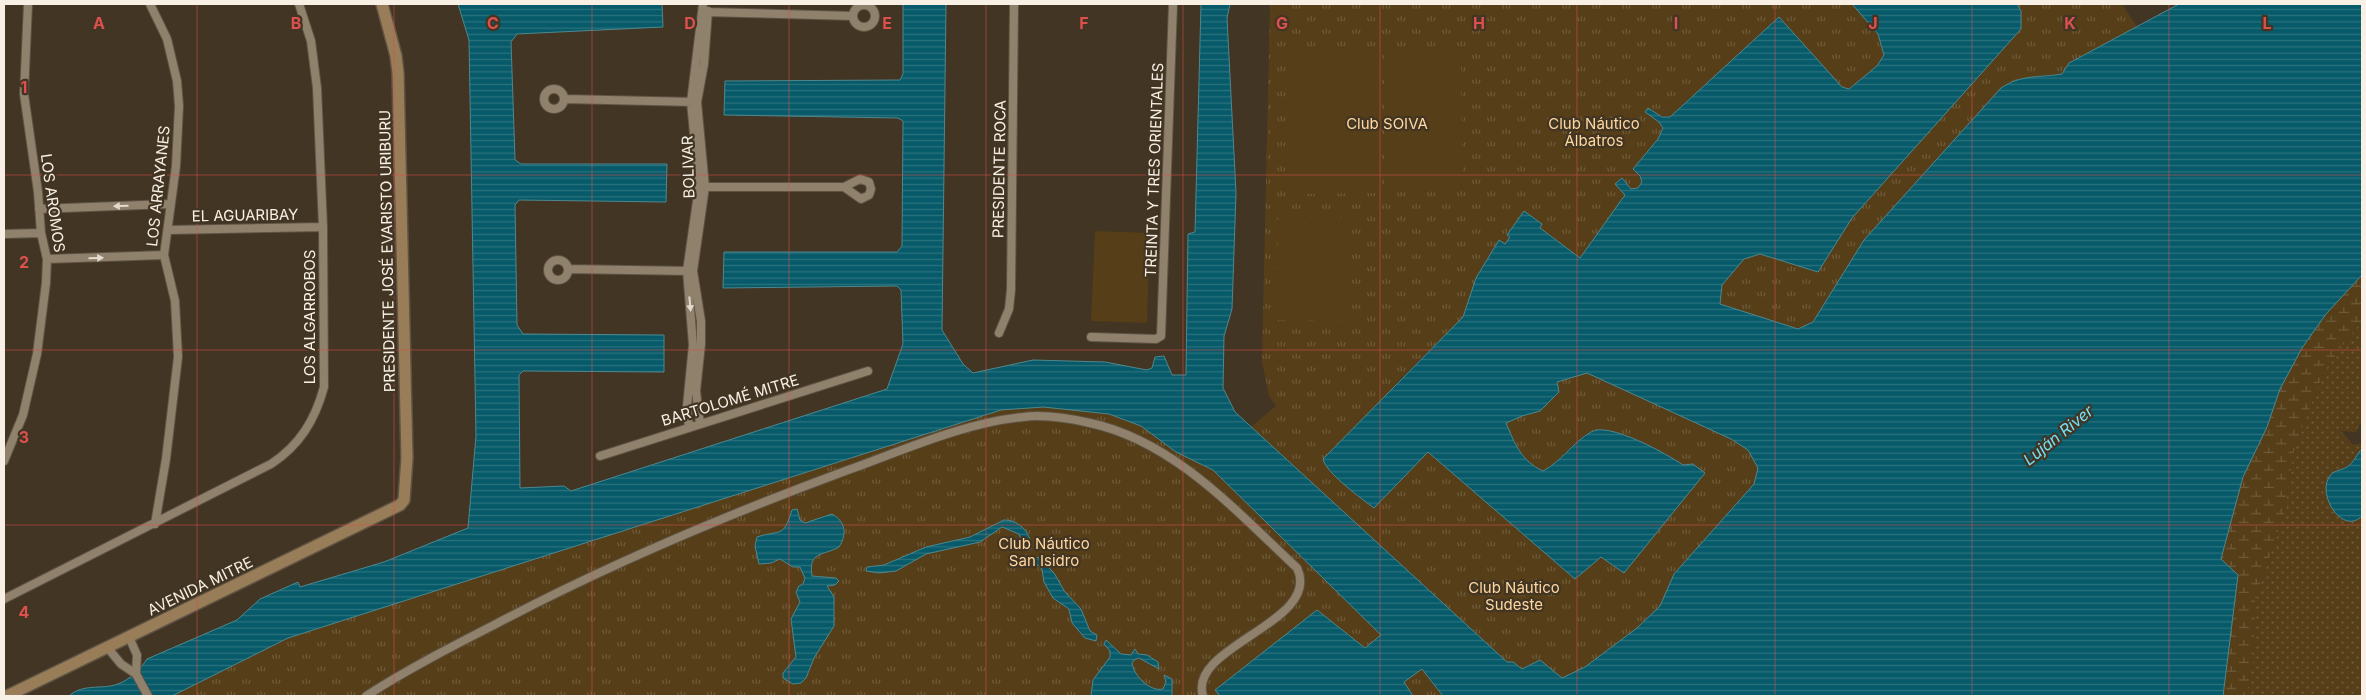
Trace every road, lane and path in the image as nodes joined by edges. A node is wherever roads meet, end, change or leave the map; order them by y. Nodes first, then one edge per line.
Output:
1 (28, 4) edge
2 (150, 4) edge
3 (299, 4) edge
4 (382, 4) edge
5 (703, 4) edge
6 (707, 4) edge
7 (1014, 4) edge
8 (1173, 4) edge
9 (706, 12) junction
10 (852, 16) dead end
11 (564, 99) dead end
12 (694, 102) junction
13 (854, 182) junction
14 (702, 187) junction
15 (844, 187) junction
16 (853, 194) junction
17 (170, 204) junction
18 (39, 209) junction
19 (323, 227) junction
20 (168, 230) junction
21 (42, 233) junction
22 (4, 234) edge
23 (164, 255) junction
24 (47, 260) junction
25 (568, 270) dead end
26 (690, 271) junction
27 (998, 333) dead end
28 (1091, 337) dead end
29 (696, 358) junction
30 (868, 371) dead end
31 (700, 424) junction
32 (689, 428) junction
33 (600, 456) dead end
34 (4, 461) edge
35 (404, 500) joint
36 (155, 524) junction
37 (4, 600) edge
38 (129, 636) junction
39 (107, 647) junction
40 (137, 676) junction
41 (7, 696) edge
42 (148, 696) edge
43 (366, 696) edge
44 (1203, 696) edge

1 - 18 street, LOS AROMOS
2 - 17 street, LOS ARRAYANES
3 - 19 street, LOS ALGARROBOS
4 - 35 street, PRESIDENTE JOSÉ EVARISTO URIBURU
5 - 9 street, BOLIVAR
6 - 9 street, BOLIVAR
7 - 27 street, PRESIDENTE ROCA
8 - 28 street, TREINTA Y TRES ORIENTALES
9 - 10 street
9 - 12 street, BOLIVAR
11 - 12 street
12 - 14 street, BOLIVAR
13 - 15 street
13 - 16 street
13 - 16 street
14 - 15 street
14 - 26 street, BOLIVAR
15 - 16 street
17 -> 18 street, EL AGUARIBAY
17 - 20 street, LOS ARRAYANES
18 - 21 street, LOS AROMOS
19 - 20 street, EL AGUARIBAY
19 - 36 street, LOS ALGARROBOS
20 - 23 street, LOS ARRAYANES
21 - 22 street
21 - 24 street, LOS AROMOS
24 -> 23 street
23 - 36 street, LOS ARRAYANES
24 - 34 street, LOS AROMOS
25 - 26 street
26 - 29 street, BOLIVAR
29 - 31 street, BOLIVAR
29 - 32 street, BOLIVAR
30 - 31 street, BARTOLOMÉ MITRE
31 - 32 street, BARTOLOMÉ MITRE
32 - 33 street, BARTOLOMÉ MITRE
35 - 38 street, AVENIDA MITRE
36 - 37 street, LOS ALGARROBOS
38 - 39 street, AVENIDA MITRE
38 - 40 street
39 - 40 street
39 - 41 street, AVENIDA MITRE
40 - 42 street
43 - 44 street

